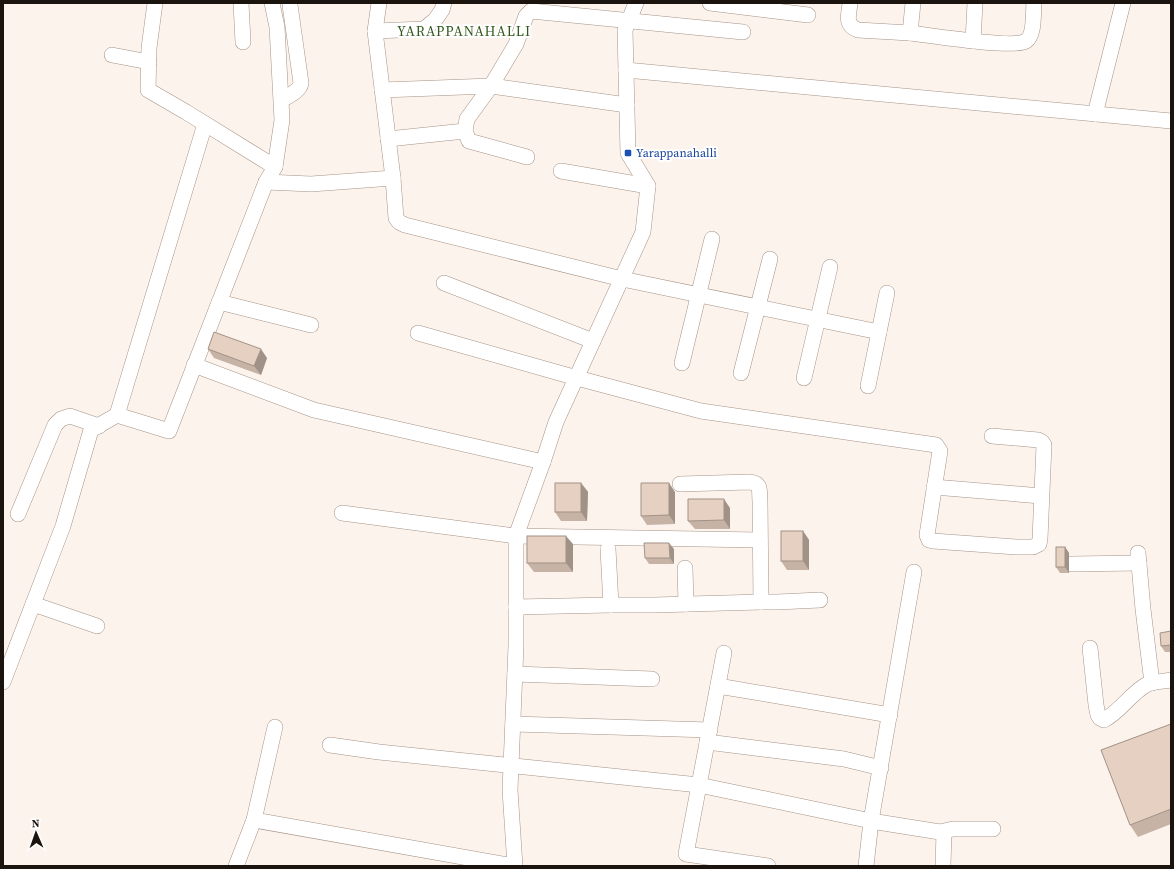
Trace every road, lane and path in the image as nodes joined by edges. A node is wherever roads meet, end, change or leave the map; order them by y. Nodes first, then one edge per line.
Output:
1 (155, 3) edge
2 (241, 3) edge
3 (272, 3) edge
4 (379, 3) edge
5 (444, 3) edge
6 (636, 3) edge
7 (710, 3) edge
8 (850, 3) edge
9 (913, 3) edge
10 (975, 3) edge
11 (1034, 3) edge
12 (1123, 3) edge
13 (290, 5) dead end
14 (529, 7) edge
15 (808, 15) dead end
16 (629, 21) junction
17 (374, 31) junction
18 (743, 32) dead end
19 (910, 33) junction
20 (973, 41) junction
21 (243, 42) dead end
22 (112, 55) dead end
23 (149, 62) junction
24 (626, 70) junction
25 (490, 86) junction
26 (382, 90) junction
27 (282, 100) junction
28 (627, 105) junction
29 (1096, 114) junction
30 (1171, 121) edge
31 (205, 124) junction
32 (465, 131) junction
33 (388, 139) junction
34 (527, 157) dead end
35 (275, 167) junction
36 (561, 172) dead end
37 (393, 178) junction
38 (266, 182) junction
39 (648, 186) junction
40 (712, 239) dead end
41 (770, 259) dead end
42 (830, 267) dead end
43 (622, 279) junction
44 (444, 282) dead end
45 (887, 293) dead end
46 (699, 295) junction
47 (219, 302) junction
48 (758, 307) junction
49 (818, 319) junction
50 (312, 325) dead end
51 (879, 332) junction
52 (418, 333) dead end
53 (593, 341) junction
54 (682, 363) dead end
55 (194, 365) junction
56 (741, 374) dead end
57 (577, 378) junction
58 (804, 378) dead end
59 (868, 386) dead end
60 (117, 415) junction
61 (99, 426) junction
62 (992, 436) dead end
63 (543, 462) junction
64 (680, 484) dead end
65 (934, 487) junction
66 (1042, 496) junction
67 (342, 513) dead end
68 (18, 514) dead end
69 (516, 536) junction
70 (760, 540) junction
71 (608, 549) dead end
72 (1072, 564) dead end
73 (685, 568) dead end
74 (914, 572) dead end
75 (820, 600) dead end
76 (761, 602) junction
77 (33, 604) junction
78 (686, 604) junction
79 (611, 605) junction
80 (516, 607) junction
81 (96, 626) dead end
82 (1090, 648) dead end
83 (724, 653) dead end
84 (515, 674) junction
85 (652, 679) dead end
86 (1171, 680) edge
87 (3, 682) edge
88 (1152, 683) junction
89 (718, 686) junction
90 (890, 715) junction
91 (513, 724) junction
92 (275, 727) dead end
93 (708, 736) junction
94 (330, 745) dead end
95 (511, 766) junction
96 (881, 768) junction
97 (699, 785) junction
98 (254, 820) junction
99 (871, 821) junction
100 (993, 829) dead end
101 (944, 832) junction
102 (236, 866) edge
103 (514, 866) edge
104 (768, 866) edge
105 (866, 866) edge
106 (943, 866) edge

1 - 23 street
2 - 21 street
3 - 27 street
4 - 17 street
5 - 17 street
6 - 16 street
7 - 15 street
8 - 19 street
9 - 19 street
10 - 20 street
11 - 20 street
12 - 29 street
13 - 27 street
14 - 16 street
14 - 25 street
16 - 18 street
16 - 24 street
17 - 26 street
19 - 20 street
22 - 23 street
23 - 31 street
24 - 28 street
24 - 29 street
25 - 26 street
25 - 28 street
25 - 32 street
26 - 33 street
27 - 35 street
28 - 39 street
29 - 30 street
31 - 35 street
31 - 60 street
32 - 33 street
32 - 34 street
33 - 37 street
35 - 38 street
36 - 39 street
37 - 38 street
37 - 43 street
38 - 47 street
39 - 43 street
40 - 46 street
41 - 48 street
42 - 49 street
43 - 46 street
43 - 53 street
44 - 53 street
45 - 51 street
46 - 48 street
46 - 54 street
47 - 50 street
47 - 55 street
48 - 49 street
48 - 56 street
49 - 51 street
49 - 58 street
51 - 59 street
52 - 57 street
53 - 57 street
55 - 60 street
55 - 63 street
57 - 63 street
57 - 65 street
60 - 61 street
61 - 68 street
61 - 77 street
62 - 66 street
63 - 69 street
64 - 70 street
65 - 66 street
65 - 66 street
67 - 69 street
69 - 70 street
69 - 80 street
70 - 76 street
71 - 79 street
72 - 88 street
73 - 78 street
74 - 90 street
75 - 76 street
76 - 78 street
77 - 81 street
77 - 87 street
78 - 79 street
79 - 80 street
80 - 84 street
82 - 88 street
83 - 89 street
84 - 85 street
84 - 91 street
86 - 88 street
89 - 90 street
89 - 93 street
90 - 96 street
91 - 93 street
91 - 95 street
92 - 98 street
93 - 96 street
93 - 97 street
94 - 95 street
95 - 97 street
95 - 103 street
96 - 99 street
97 - 99 street
97 - 104 street
98 - 102 street
98 - 103 street
99 - 101 street
99 - 105 street
100 - 101 street
101 - 106 street

